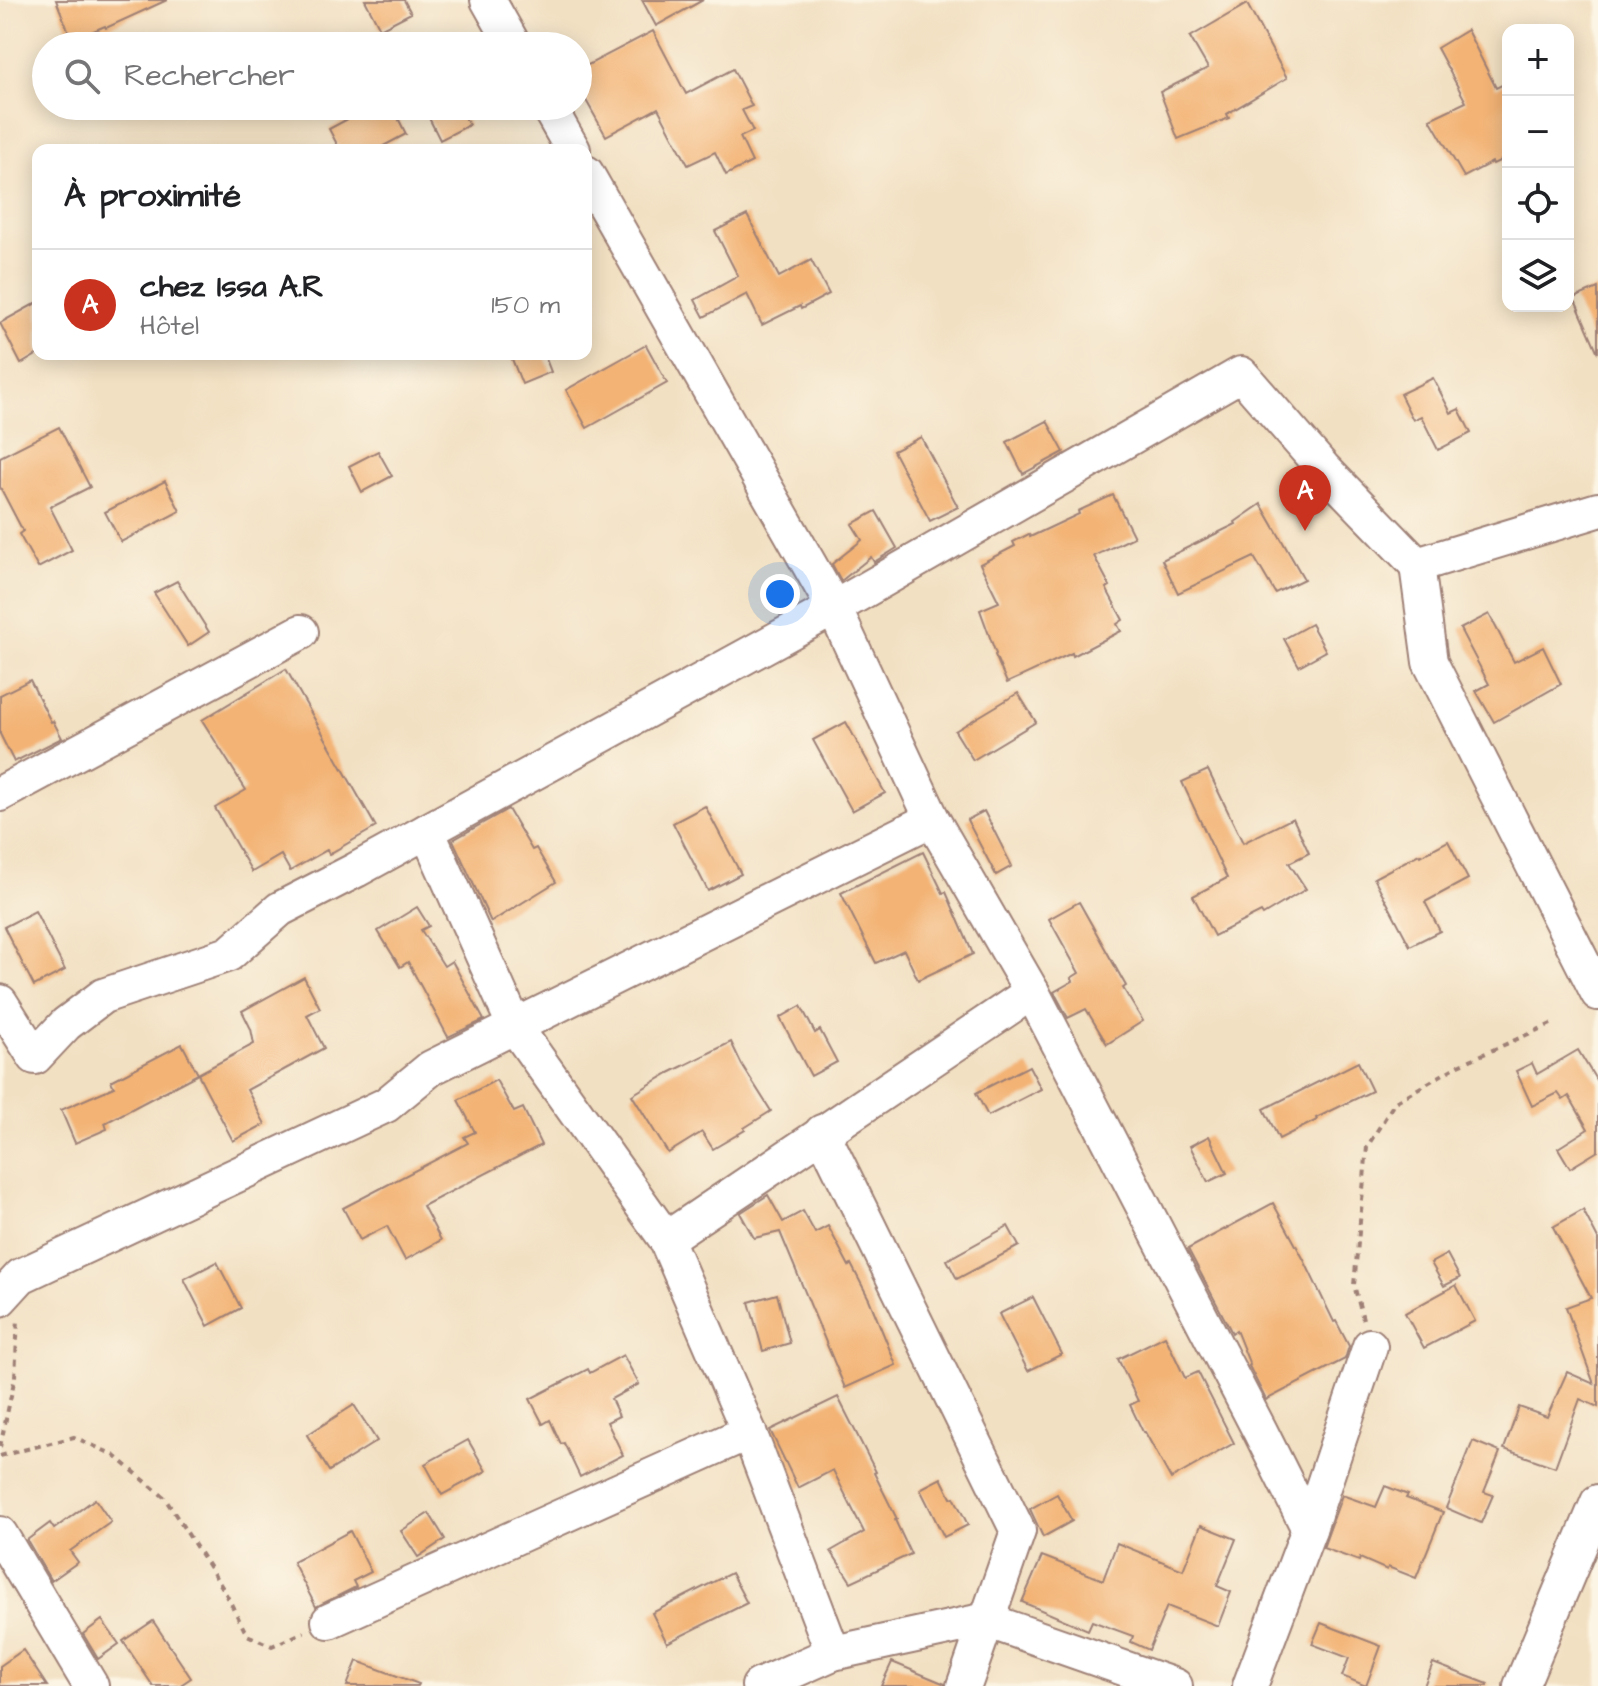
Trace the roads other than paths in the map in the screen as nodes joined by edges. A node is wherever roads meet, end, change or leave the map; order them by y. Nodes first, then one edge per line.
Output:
1 (488, 0) edge
2 (506, 32) edge
3 (556, 120) edge
4 (570, 144) edge
5 (592, 184) edge
6 (1598, 510) edge
7 (1417, 565) junction
8 (834, 608) junction
9 (301, 632) dead end
10 (0, 794) edge
11 (932, 819) junction
12 (427, 831) junction
13 (1032, 992) junction
14 (1598, 993) edge
15 (0, 1002) edge
16 (515, 1027) junction
17 (822, 1132) junction
18 (666, 1239) junction
19 (10, 1287) edge
20 (1370, 1346) road end
21 (749, 1432) junction
22 (1598, 1502) edge
23 (1309, 1529) junction
24 (0, 1534) edge
25 (986, 1620) junction
26 (329, 1621) road end
27 (833, 1653) junction
28 (91, 1686) edge
29 (759, 1686) edge
30 (964, 1686) edge
31 (1175, 1686) edge
32 (1250, 1686) edge
33 (1521, 1686) edge

1 - 2 street
3 - 4 street
5 - 8 street
6 - 7 street
7 - 8 street
7 - 14 street
8 - 11 street
8 - 12 street
9 - 10 street
11 - 13 street
11 - 16 street
12 - 15 street
12 - 16 street
13 - 17 street
13 - 23 street
16 - 18 street
16 - 19 street
17 - 18 street
17 - 25 street
18 - 21 street
20 - 23 street
21 - 26 street
21 - 27 street
22 - 33 street
23 - 32 street
24 - 28 street
25 - 27 street
25 - 30 street
25 - 31 street
27 - 29 street

